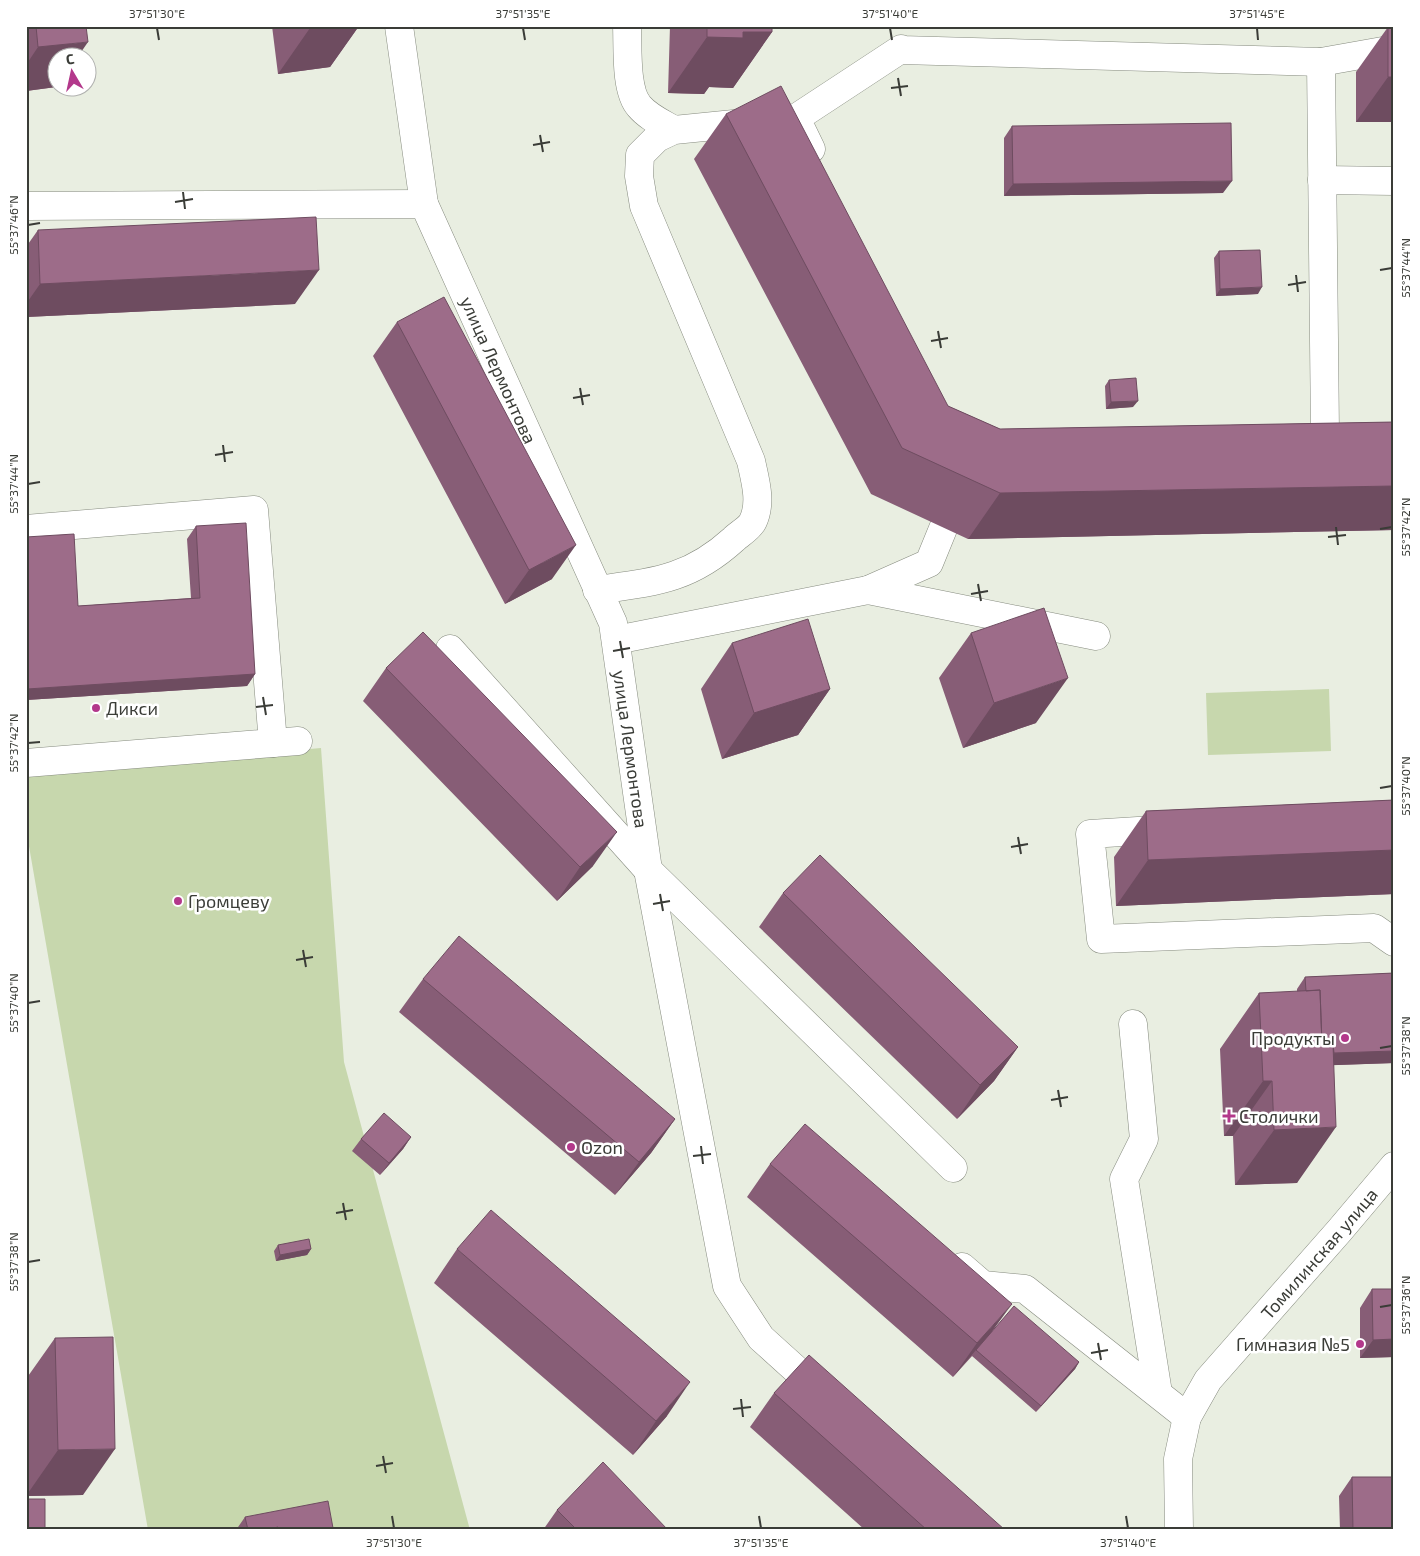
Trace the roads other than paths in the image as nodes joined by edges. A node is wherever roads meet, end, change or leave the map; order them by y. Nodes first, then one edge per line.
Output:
1 (399, 26) edge
2 (627, 26) edge
3 (901, 38) edge
4 (1394, 49) edge
5 (1320, 62) junction
6 (796, 118) junction
7 (674, 130) junction
8 (821, 172) edge
9 (1322, 180) junction
10 (1394, 181) edge
11 (424, 204) junction
12 (26, 206) edge
13 (1296, 433) edge
14 (966, 474) edge
15 (26, 530) edge
16 (597, 590) junction
17 (868, 590) junction
18 (1096, 636) dead end
19 (616, 640) junction
20 (450, 649) dead end
21 (26, 763) edge
22 (1190, 827) edge
23 (648, 870) junction
24 (1394, 942) edge
25 (1132, 1024) dead end
26 (1394, 1166) edge
27 (953, 1168) dead end
28 (1381, 1196) edge
29 (945, 1253) edge
30 (1158, 1393) junction
31 (842, 1411) edge
32 (1187, 1417) junction
33 (1179, 1530) edge

1 - 11 street, улица Лермонтова
2 - 7 street
3 - 5 street
3 - 6 street
4 - 5 street
5 - 9 street
6 - 7 street
6 - 8 street
7 - 16 street
9 - 10 street
9 - 13 street
11 - 12 street
11 - 16 street, улица Лермонтова
14 - 17 street
15 - 21 street
16 - 19 street, улица Лермонтова
17 - 18 street
17 - 19 street
19 - 23 street, улица Лермонтова
20 - 23 street
22 - 24 street
23 - 27 street
23 - 31 street, улица Лермонтова
25 - 30 street
26 - 28 street, Томилинская улица
28 - 32 street, Томилинская улица
29 - 30 street
30 - 32 street
32 - 33 street, Томилинская улица

